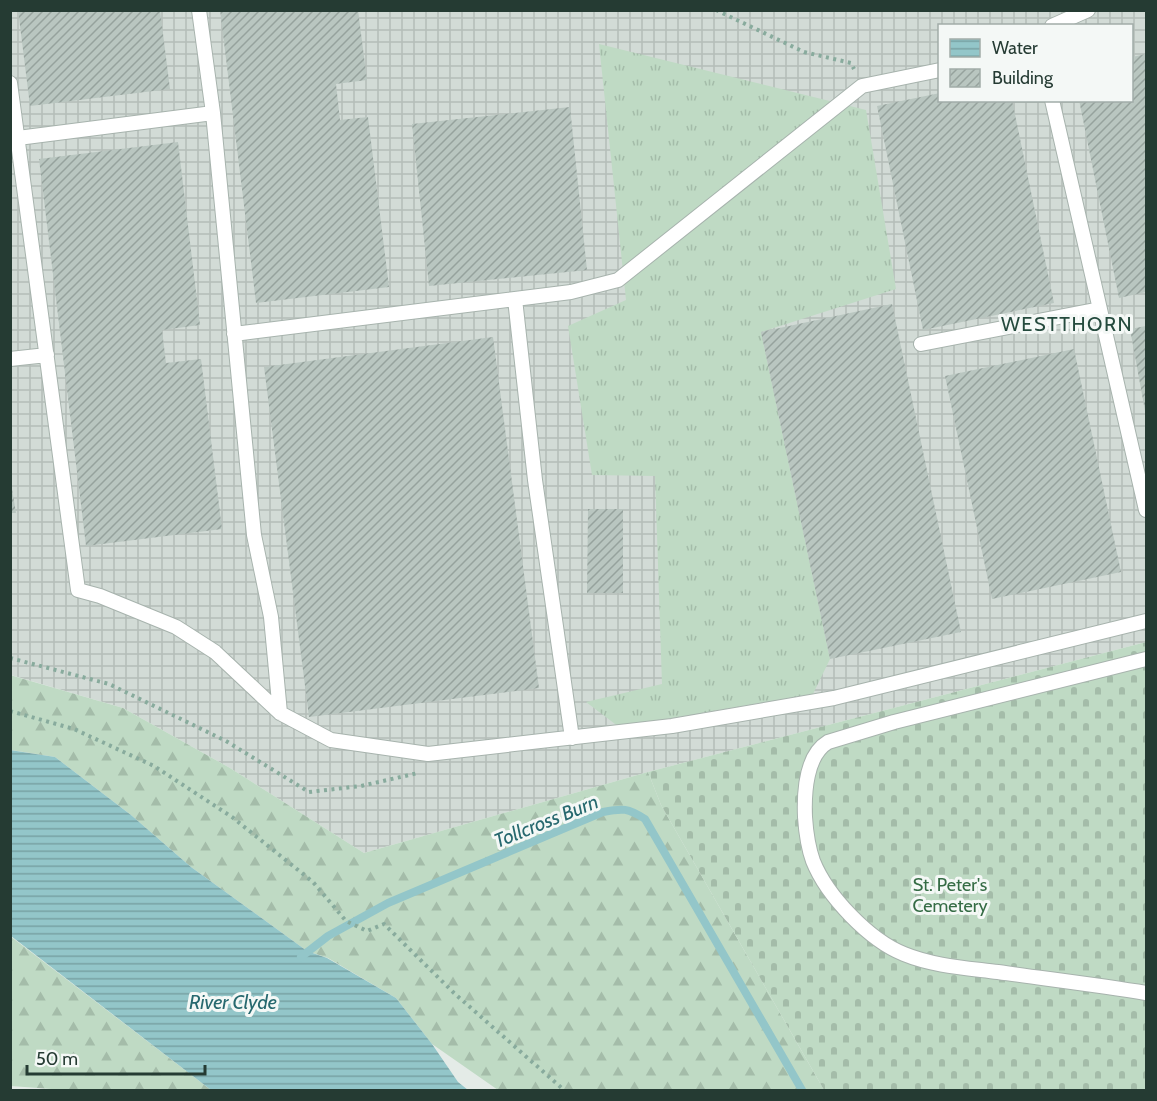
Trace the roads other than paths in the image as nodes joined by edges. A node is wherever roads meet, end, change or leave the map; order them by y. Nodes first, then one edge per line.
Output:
1 (199, 10) edge
2 (1088, 10) edge
3 (1056, 24) edge
4 (938, 70) edge
5 (10, 83) edge
6 (1052, 102) edge
7 (213, 113) junction
8 (18, 138) junction
9 (16, 159) edge
10 (515, 299) junction
11 (1100, 309) junction
12 (234, 334) junction
13 (921, 344) dead end
14 (47, 355) junction
15 (10, 359) edge
16 (1146, 510) edge
17 (1146, 621) edge
18 (1146, 659) edge
19 (280, 712) junction
20 (572, 738) junction
21 (1146, 993) edge

1 - 7 lane
2 - 3 lane
4 - 10 lane
5 - 8 lane
6 - 11 lane
7 - 8 lane
7 - 12 lane
8 - 9 lane
9 - 14 lane
10 - 12 lane
10 - 20 lane
11 - 13 lane
11 - 16 lane
12 - 19 lane
14 - 15 lane
14 - 19 lane
17 - 20 lane
18 - 21 lane
19 - 20 lane

